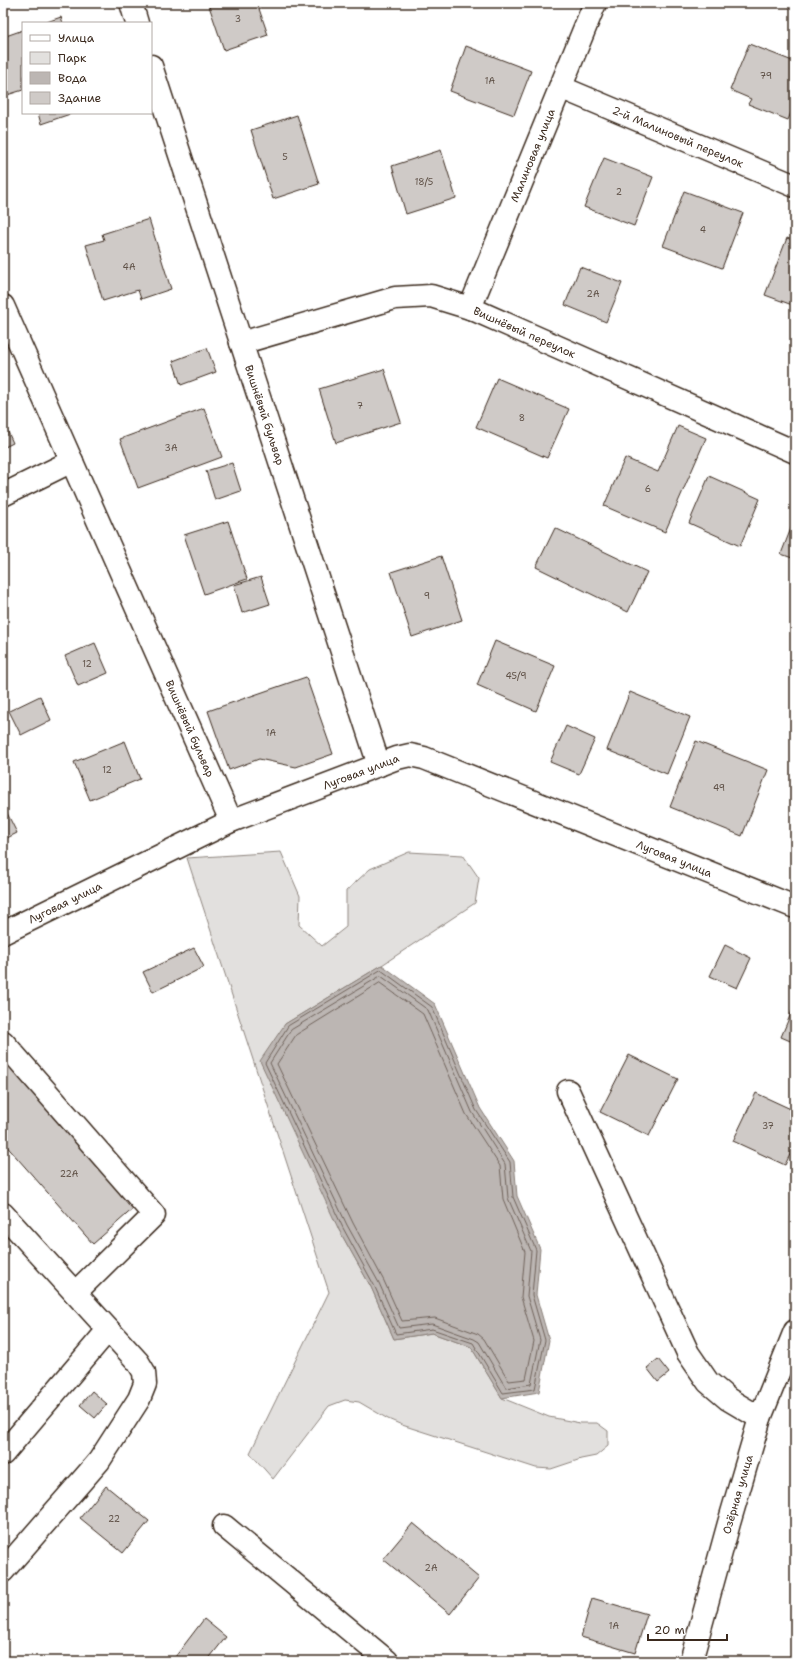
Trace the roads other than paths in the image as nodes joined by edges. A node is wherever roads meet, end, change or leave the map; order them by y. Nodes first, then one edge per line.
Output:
1 (131, 3) edge
2 (595, 3) edge
3 (137, 22) edge
4 (152, 69) edge
5 (560, 87) junction
6 (795, 186) edge
7 (3, 306) edge
8 (470, 308) junction
9 (241, 343) junction
10 (795, 452) edge
11 (72, 461) junction
12 (3, 495) edge
13 (379, 765) junction
14 (231, 821) junction
15 (795, 907) edge
16 (3, 933) edge
17 (3, 1042) edge
18 (568, 1091) dead end
19 (3, 1214) edge
20 (75, 1293) junction
21 (108, 1330) junction
22 (795, 1331) edge
23 (760, 1418) junction
24 (3, 1454) edge
25 (224, 1526) dead end
26 (3, 1571) edge
27 (387, 1661) edge
28 (691, 1661) edge

1 - 3 street
2 - 5 street, Малиновая улица
4 - 9 street, Вишнёвый бульвар
5 - 6 street, 2-й Малиновый переулок
5 - 8 street, Малиновая улица
7 - 11 street, Вишнёвый бульвар
8 - 9 street, Вишнёвый переулок
8 - 10 street, Вишнёвый переулок
9 - 13 street, Вишнёвый бульвар
11 - 12 street
11 - 14 street, Вишнёвый бульвар
13 - 14 street, Луговая улица
13 - 15 street, Луговая улица
14 - 16 street, Луговая улица
17 - 20 street
18 - 23 street
19 - 20 street
20 - 21 street
21 - 24 street
21 - 26 street
22 - 23 street, Озёрная улица
23 - 28 street, Озёрная улица
25 - 27 street

